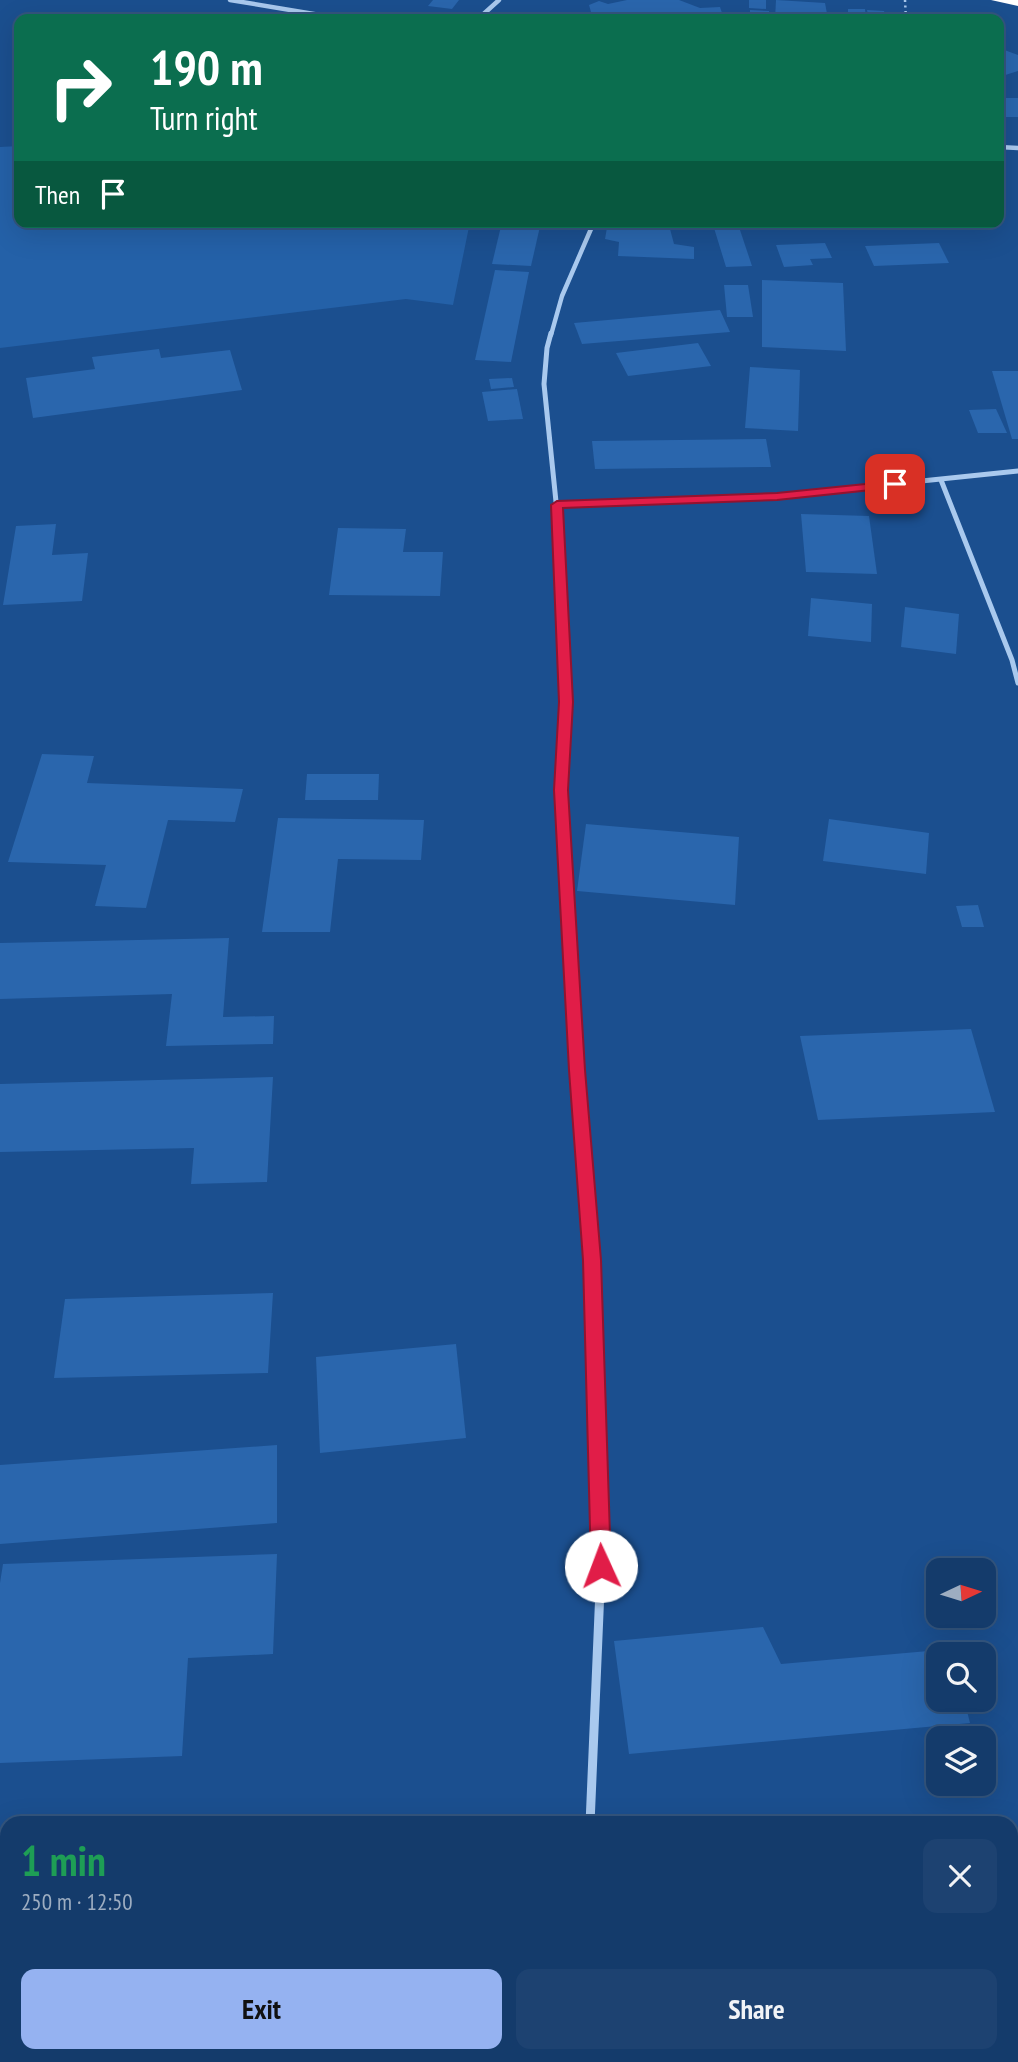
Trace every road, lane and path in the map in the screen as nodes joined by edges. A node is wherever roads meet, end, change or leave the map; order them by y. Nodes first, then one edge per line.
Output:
1 (230, 0) edge
2 (499, 0) edge
3 (996, 0) edge
4 (1018, 3) edge
5 (314, 14) edge
6 (484, 14) edge
7 (591, 228) edge
8 (1018, 471) edge
9 (941, 480) junction
10 (557, 505) junction
11 (1018, 683) edge
12 (590, 1816) edge

1 - 5 street
2 - 6 street
3 - 4 highway
7 - 10 street
8 - 9 street
9 - 10 street
9 - 11 street
10 - 12 street

